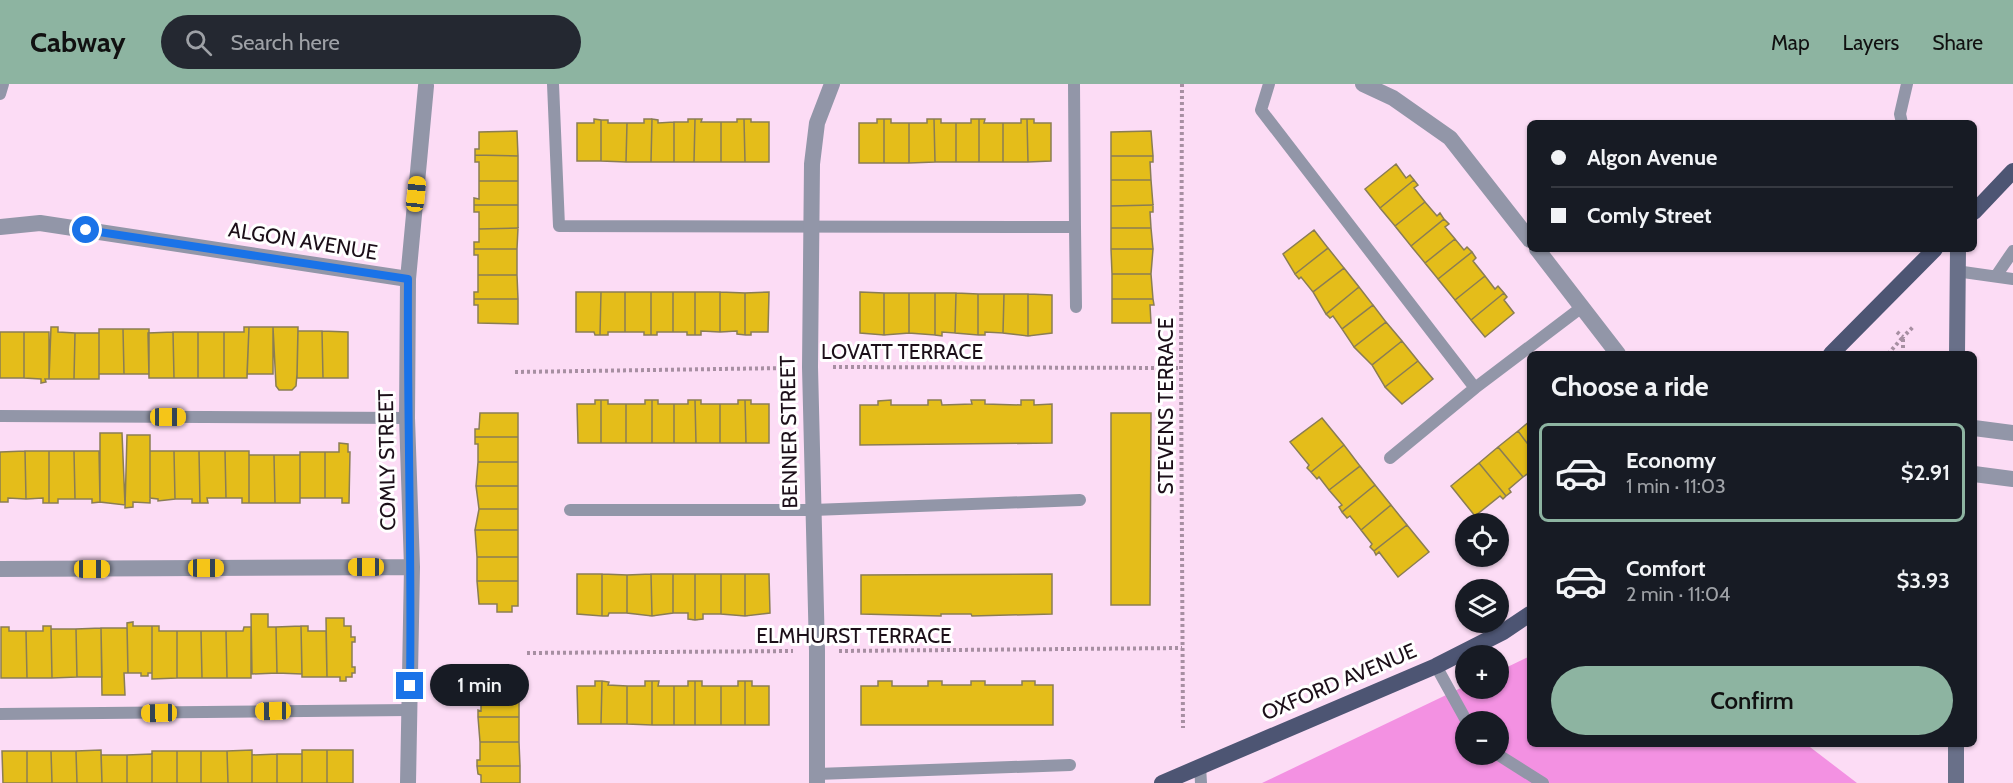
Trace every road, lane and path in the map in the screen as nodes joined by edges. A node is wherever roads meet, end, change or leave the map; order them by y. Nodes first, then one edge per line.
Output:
1 (3, 84) edge
2 (553, 84) edge
3 (832, 84) edge
4 (1074, 84) edge
5 (1182, 84) edge
6 (1269, 84) edge
7 (1363, 84) edge
8 (1907, 84) edge
9 (426, 86) dead end
10 (0, 94) edge
11 (1901, 120) edge
12 (2013, 171) edge
13 (1977, 209) edge
14 (812, 226) junction
15 (0, 227) edge
16 (1075, 227) junction
17 (1527, 236) edge
18 (2013, 251) edge
19 (1539, 252) edge
20 (1932, 252) edge
21 (1958, 252) edge
22 (1956, 271) junction
23 (1996, 276) junction
24 (408, 279) junction
25 (2013, 279) edge
26 (1582, 307) junction
27 (1076, 308) dead end
28 (1914, 326) dead end
29 (1897, 332) dead end
30 (1903, 337) junction
31 (1616, 351) edge
32 (1834, 351) edge
33 (1891, 351) edge
34 (1903, 351) edge
35 (1957, 351) edge
36 (810, 367) junction
37 (1181, 368) junction
38 (515, 372) dead end
39 (1475, 388) junction
40 (0, 416) edge
41 (407, 418) junction
42 (1977, 428) edge
43 (2013, 433) edge
44 (1390, 458) dead end
45 (1977, 474) edge
46 (2013, 479) edge
47 (1080, 500) dead end
48 (570, 510) dead end
49 (813, 510) junction
50 (412, 567) junction
51 (0, 569) edge
52 (1527, 616) edge
53 (1182, 648) junction
54 (817, 651) junction
55 (527, 653) dead end
56 (1436, 666) junction
57 (410, 710) junction
58 (1461, 711) edge
59 (0, 714) edge
60 (1184, 728) dead end
61 (1956, 747) edge
62 (1509, 762) edge
63 (1070, 765) dead end
64 (1201, 775) edge
65 (817, 779) edge
66 (408, 783) edge
67 (1162, 783) edge
68 (1543, 783) edge
69 (1956, 783) edge

1 - 10 lane
2 - 14 lane
3 - 14 street, BENNER STREET
4 - 16 lane
5 - 37 path, STEVENS TERRACE
6 - 39 lane
7 - 17 street
8 - 11 lane
9 - 24 street
12 - 13 main road
14 - 16 lane
14 - 36 street, BENNER STREET
15 - 24 street, ALGON AVENUE
16 - 27 lane
18 - 23 lane
19 - 26 street
20 - 32 main road
21 - 22 main road
22 - 23 lane
22 - 35 main road
23 - 25 lane
24 - 41 street, COMLY STREET
26 - 31 street
26 - 39 lane
28 - 30 path
29 - 30 path
30 - 33 path
30 - 34 path
36 - 37 path, LOVATT TERRACE
36 - 38 path, LOVATT TERRACE
36 - 49 street, BENNER STREET
37 - 53 path, STEVENS TERRACE
39 - 44 lane
40 - 41 lane
41 - 50 street, COMLY STREET
42 - 43 street
45 - 46 street
47 - 49 lane
48 - 49 lane
49 - 54 street, BENNER STREET
50 - 51 street
50 - 57 street, COMLY STREET
52 - 56 main road, OXFORD AVENUE
53 - 54 path, ELMHURST TERRACE
53 - 60 path, STEVENS TERRACE
54 - 55 path, ELMHURST TERRACE
54 - 65 street, BENNER STREET
56 - 58 lane
56 - 64 main road, OXFORD AVENUE
57 - 59 lane
57 - 66 street, COMLY STREET
61 - 69 main road
62 - 68 lane
63 - 65 lane
64 - 67 main road, OXFORD AVENUE

